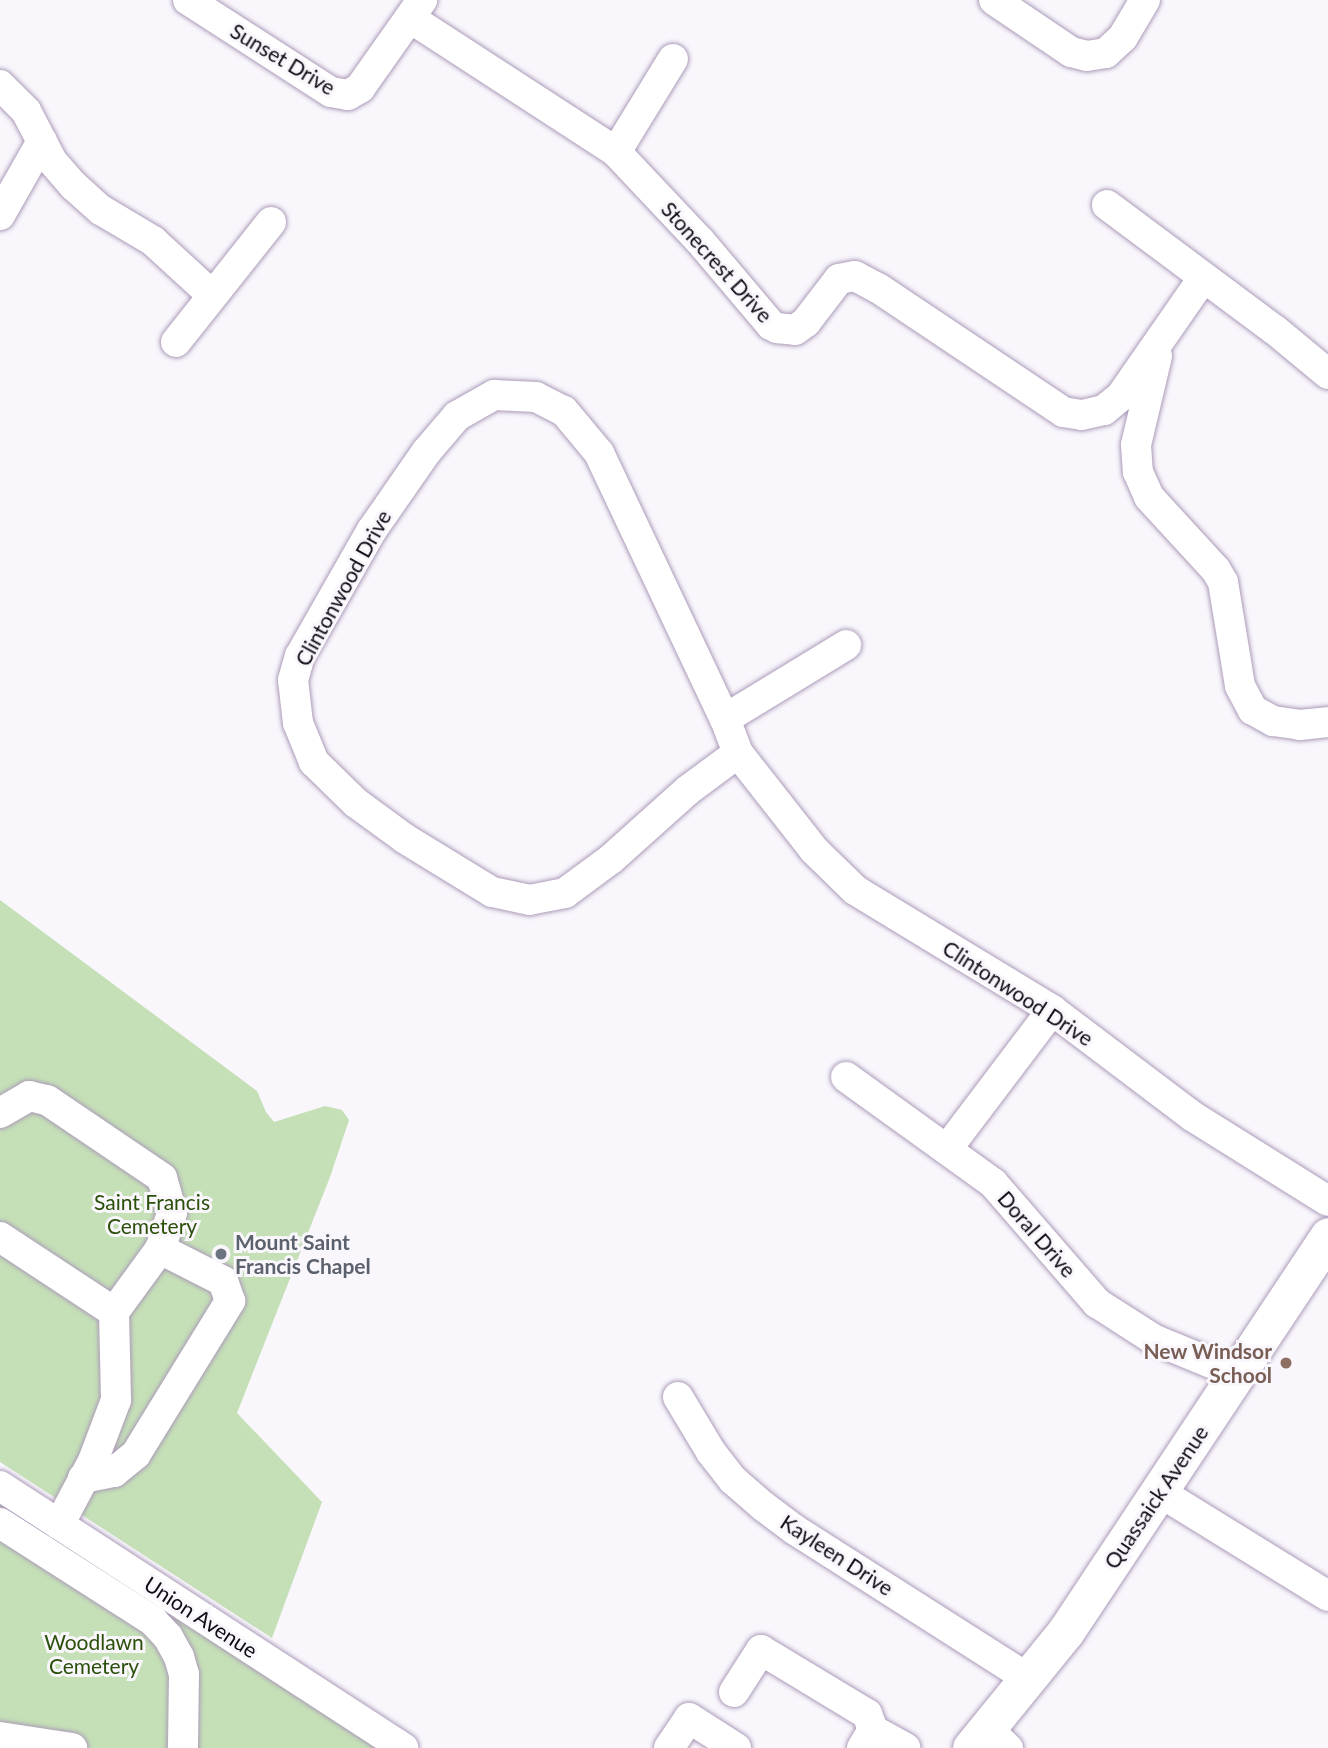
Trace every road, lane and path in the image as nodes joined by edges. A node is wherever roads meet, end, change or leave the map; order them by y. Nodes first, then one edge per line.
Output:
1 (188, 0) edge
2 (994, 0) edge
3 (1145, 0) edge
4 (416, 9) edge
5 (673, 59) dead end
6 (0, 85) edge
7 (42, 141) junction
8 (617, 152) junction
9 (1107, 205) dead end
10 (0, 215) edge
11 (271, 222) dead end
12 (1203, 278) junction
13 (212, 295) junction
14 (176, 342) dead end
15 (1160, 342) junction
16 (1328, 374) edge
17 (846, 645) dead end
18 (725, 719) junction
19 (1328, 722) edge
20 (738, 753) junction
21 (1052, 1010) junction
22 (846, 1077) dead end
23 (0, 1113) edge
24 (947, 1149) junction
25 (1328, 1201) edge
26 (1328, 1236) edge
27 (0, 1237) edge
28 (160, 1249) junction
29 (114, 1312) junction
30 (1238, 1374) junction
31 (678, 1397) dead end
32 (116, 1401) junction
33 (153, 1424) junction
34 (83, 1479) junction
35 (0, 1486) edge
36 (1158, 1491) junction
37 (0, 1523) edge
38 (59, 1525) junction
39 (1328, 1596) edge
40 (1029, 1679) junction
41 (734, 1692) dead end
42 (0, 1737) edge
43 (867, 1739) edge
44 (989, 1742) edge
45 (72, 1748) edge
46 (183, 1748) edge
47 (403, 1748) edge
48 (669, 1748) edge
49 (736, 1748) edge
50 (905, 1748) edge

1 - 4 street, Sunset Drive
2 - 3 street
4 - 8 street, Stonecrest Drive
5 - 8 street
6 - 7 street
7 - 10 street
7 - 13 street
8 - 15 street, Stonecrest Drive
9 - 12 street
11 - 13 street
12 - 15 street, Stonecrest Drive
12 - 16 street
13 - 14 street
15 - 19 street
17 - 18 street
18 - 20 street, Clintonwood Drive
18 - 20 street, Clintonwood Drive
20 - 21 street, Clintonwood Drive
21 - 24 street
21 - 25 street, Clintonwood Drive
22 - 24 street, Doral Drive
23 - 28 street
24 - 30 street, Doral Drive
26 - 30 main road, Quassaick Avenue
27 - 29 street
28 - 29 street
28 - 33 street
29 - 32 street
30 - 36 main road, Quassaick Avenue
31 - 40 street, Kayleen Drive
32 - 33 street
32 - 34 street
33 - 34 street
34 - 38 street
35 - 38 street, Union Avenue
36 - 39 street
36 - 40 main road, Quassaick Avenue
37 - 46 street
38 - 47 street, Union Avenue
40 - 44 main road, Quassaick Avenue
41 - 43 street
42 - 45 street
43 - 50 street
48 - 49 street

